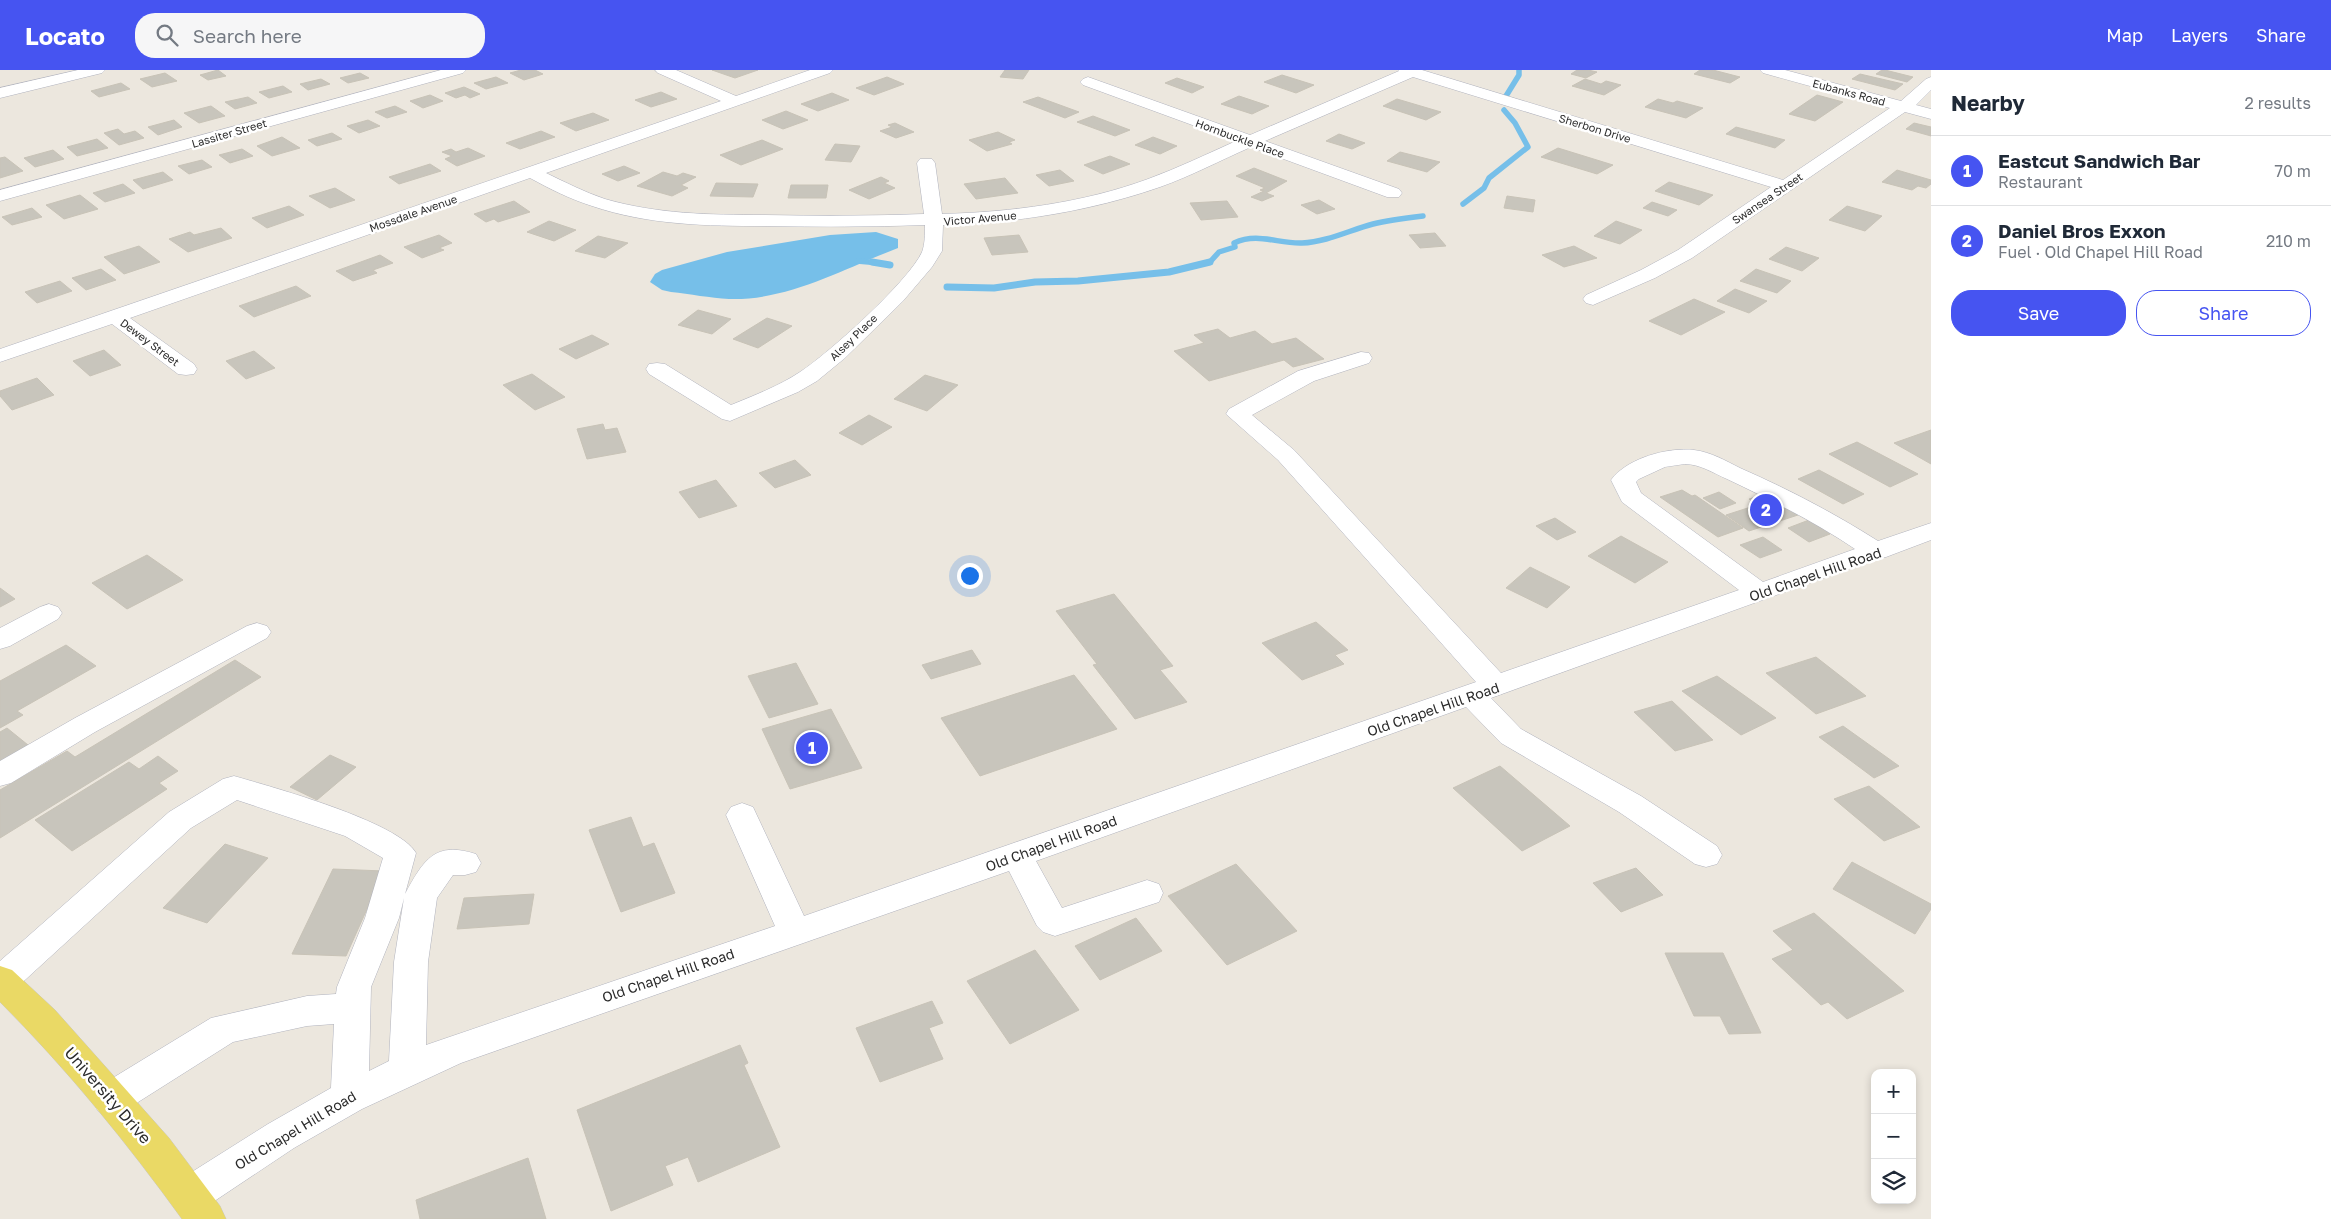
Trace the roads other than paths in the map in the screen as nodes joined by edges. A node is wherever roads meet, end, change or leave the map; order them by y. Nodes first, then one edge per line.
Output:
1 (97, 70) edge
2 (458, 70) edge
3 (662, 70) edge
4 (825, 70) edge
5 (1768, 70) edge
6 (1408, 71) edge
7 (1088, 82) dead end
8 (1931, 82) edge
9 (0, 93) edge
10 (735, 101) junction
11 (1903, 106) junction
12 (1931, 114) edge
13 (1249, 141) junction
14 (926, 163) dead end
15 (532, 172) junction
16 (1785, 186) junction
17 (1393, 193) dead end
18 (0, 196) edge
19 (933, 221) junction
20 (1593, 299) dead end
21 (115, 316) junction
22 (0, 356) edge
23 (1361, 358) dead end
24 (186, 369) dead end
25 (657, 369) dead end
26 (730, 414) junction
27 (711, 428) dead end
28 (1931, 531) edge
29 (1877, 552) junction
30 (1761, 593) junction
31 (49, 614) dead end
32 (257, 632) dead end
33 (0, 640) edge
34 (1484, 691) junction
35 (0, 775) edge
36 (742, 814) dead end
37 (1706, 855) dead end
38 (1016, 856) junction
39 (465, 863) dead end
40 (1147, 893) dead end
41 (795, 932) junction
42 (4, 988) edge
43 (353, 1008) junction
44 (407, 1069) junction
45 (349, 1096) junction
46 (111, 1099) junction
47 (198, 1207) edge

1 - 9 street
2 - 18 street, Lassiter Street
3 - 10 street
4 - 10 street, Mossdale Avenue
5 - 11 street, Eubanks Road
6 - 13 street, Victor Avenue
6 - 16 street, Sherbon Drive
7 - 13 street, Hornbuckle Place
8 - 11 street, Swansea Street
10 - 15 street, Mossdale Avenue
11 - 12 street, Eubanks Road
11 - 16 street, Swansea Street
13 - 17 street, Hornbuckle Place
13 - 19 street, Victor Avenue
14 - 19 street, Alsey Place
15 - 19 street, Victor Avenue
15 - 21 street, Mossdale Avenue
16 - 20 street, Swansea Street
19 - 26 street, Alsey Place
21 - 22 street, Mossdale Avenue
21 - 24 street, Dewey Street
23 - 34 street
25 - 26 street
26 - 27 street, Alsey Place
28 - 29 street, Old Chapel Hill Road
29 - 30 street, Old Chapel Hill Road
29 - 30 street
30 - 34 street, Old Chapel Hill Road
31 - 33 street
32 - 35 street
34 - 37 street
34 - 38 street, Old Chapel Hill Road
36 - 41 street
38 - 40 street
38 - 41 street, Old Chapel Hill Road
39 - 44 street
41 - 44 street, Old Chapel Hill Road
42 - 43 street
42 - 46 main road, University Drive
43 - 45 street
43 - 46 street
44 - 45 street, Old Chapel Hill Road
45 - 47 street, Old Chapel Hill Road
46 - 47 main road, University Drive

